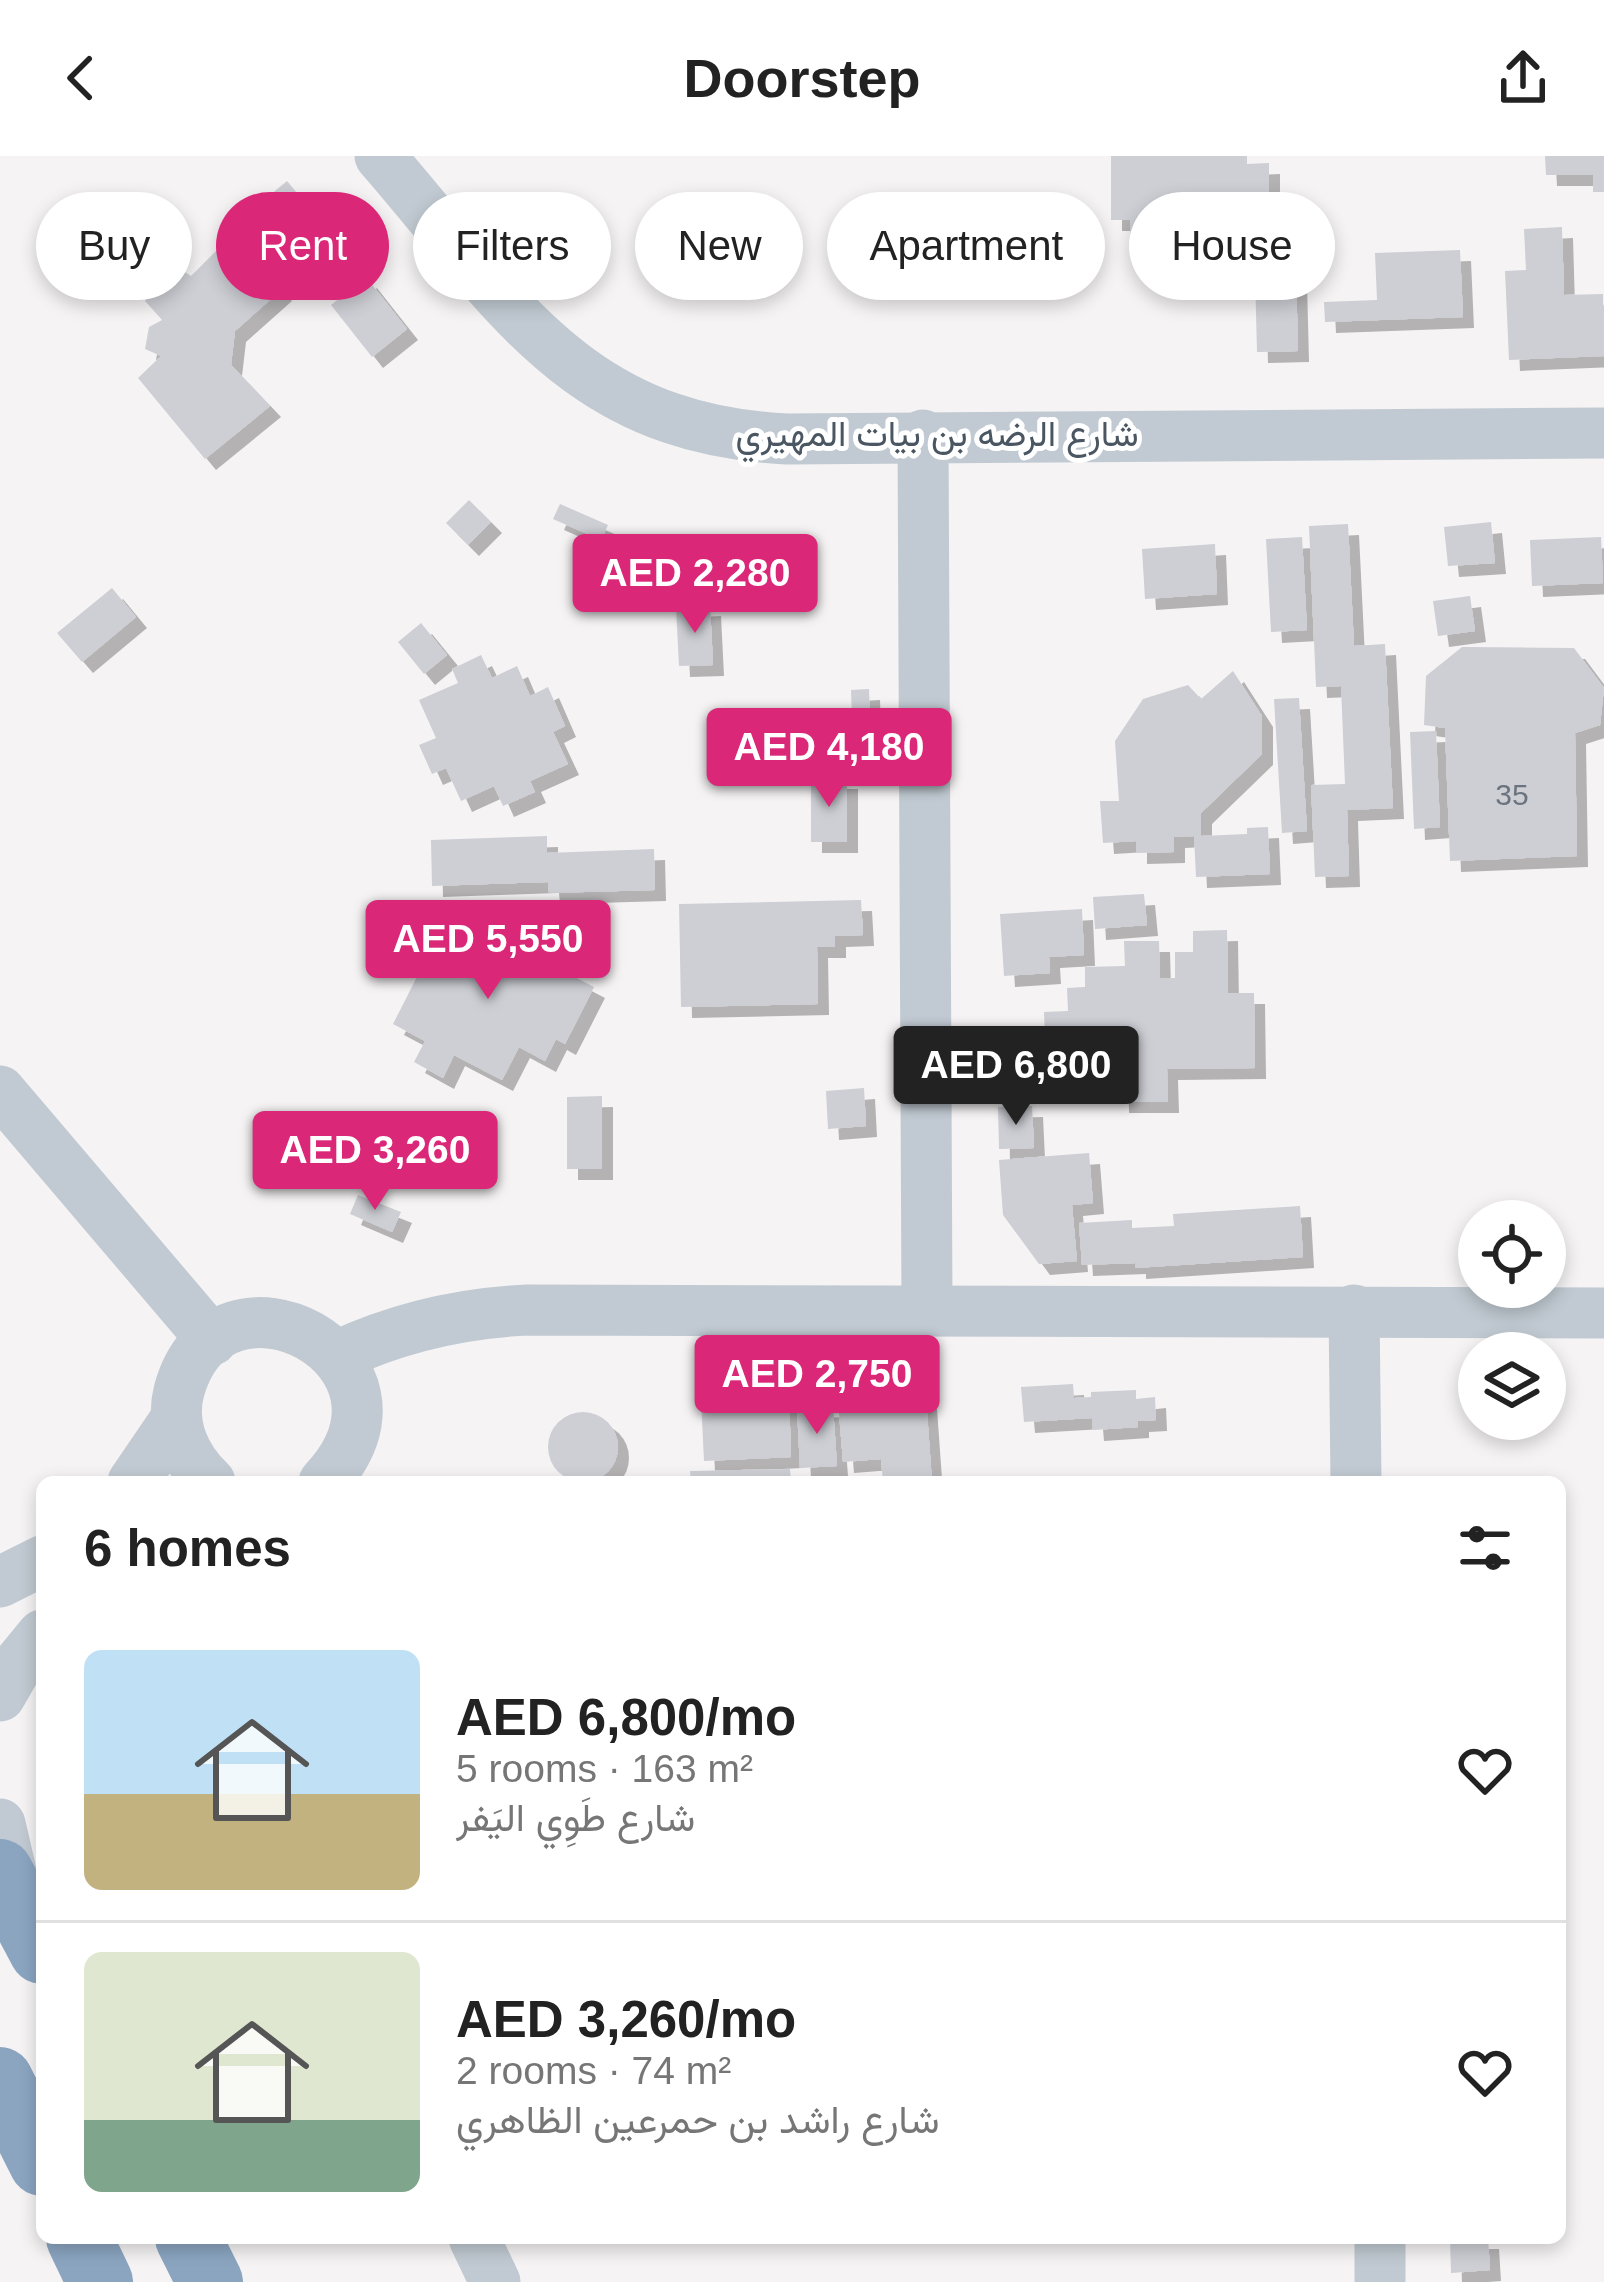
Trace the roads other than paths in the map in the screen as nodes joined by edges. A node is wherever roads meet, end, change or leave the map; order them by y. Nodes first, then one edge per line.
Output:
1 (380, 156) edge
2 (1604, 433) edge
3 (923, 435) junction
4 (0, 1091) edge
5 (927, 1310) junction
6 (1354, 1310) junction
7 (1604, 1313) edge
8 (212, 1340) junction
9 (337, 1356) junction
10 (176, 1419) junction
11 (138, 1476) edge
12 (204, 1476) edge
13 (330, 1476) edge
14 (1355, 1476) edge
15 (36, 1564) edge
16 (0, 1582) edge
17 (36, 1642) edge
18 (0, 1696) edge
19 (0, 1824) edge
20 (20, 1910) edge
21 (0, 2080) edge
22 (36, 2151) edge
23 (82, 2244) edge
24 (191, 2244) edge
25 (477, 2244) edge
26 (1380, 2244) edge
27 (100, 2282) edge
28 (210, 2282) edge
29 (495, 2282) edge
30 (1380, 2282) edge

1 - 3 street, شارع الرضه بن بيات المهيري
2 - 3 street, شارع الرضه بن بيات المهيري
3 - 5 street
4 - 8 street
5 - 6 street
5 - 9 street
6 - 7 street
6 - 14 street
8 - 9 street
8 - 10 street
9 - 13 street
10 - 11 street
10 - 12 street
15 - 16 street
17 - 18 street
19 - 20 street
21 - 22 highway
23 - 27 highway
24 - 28 highway
25 - 29 street
26 - 30 street

